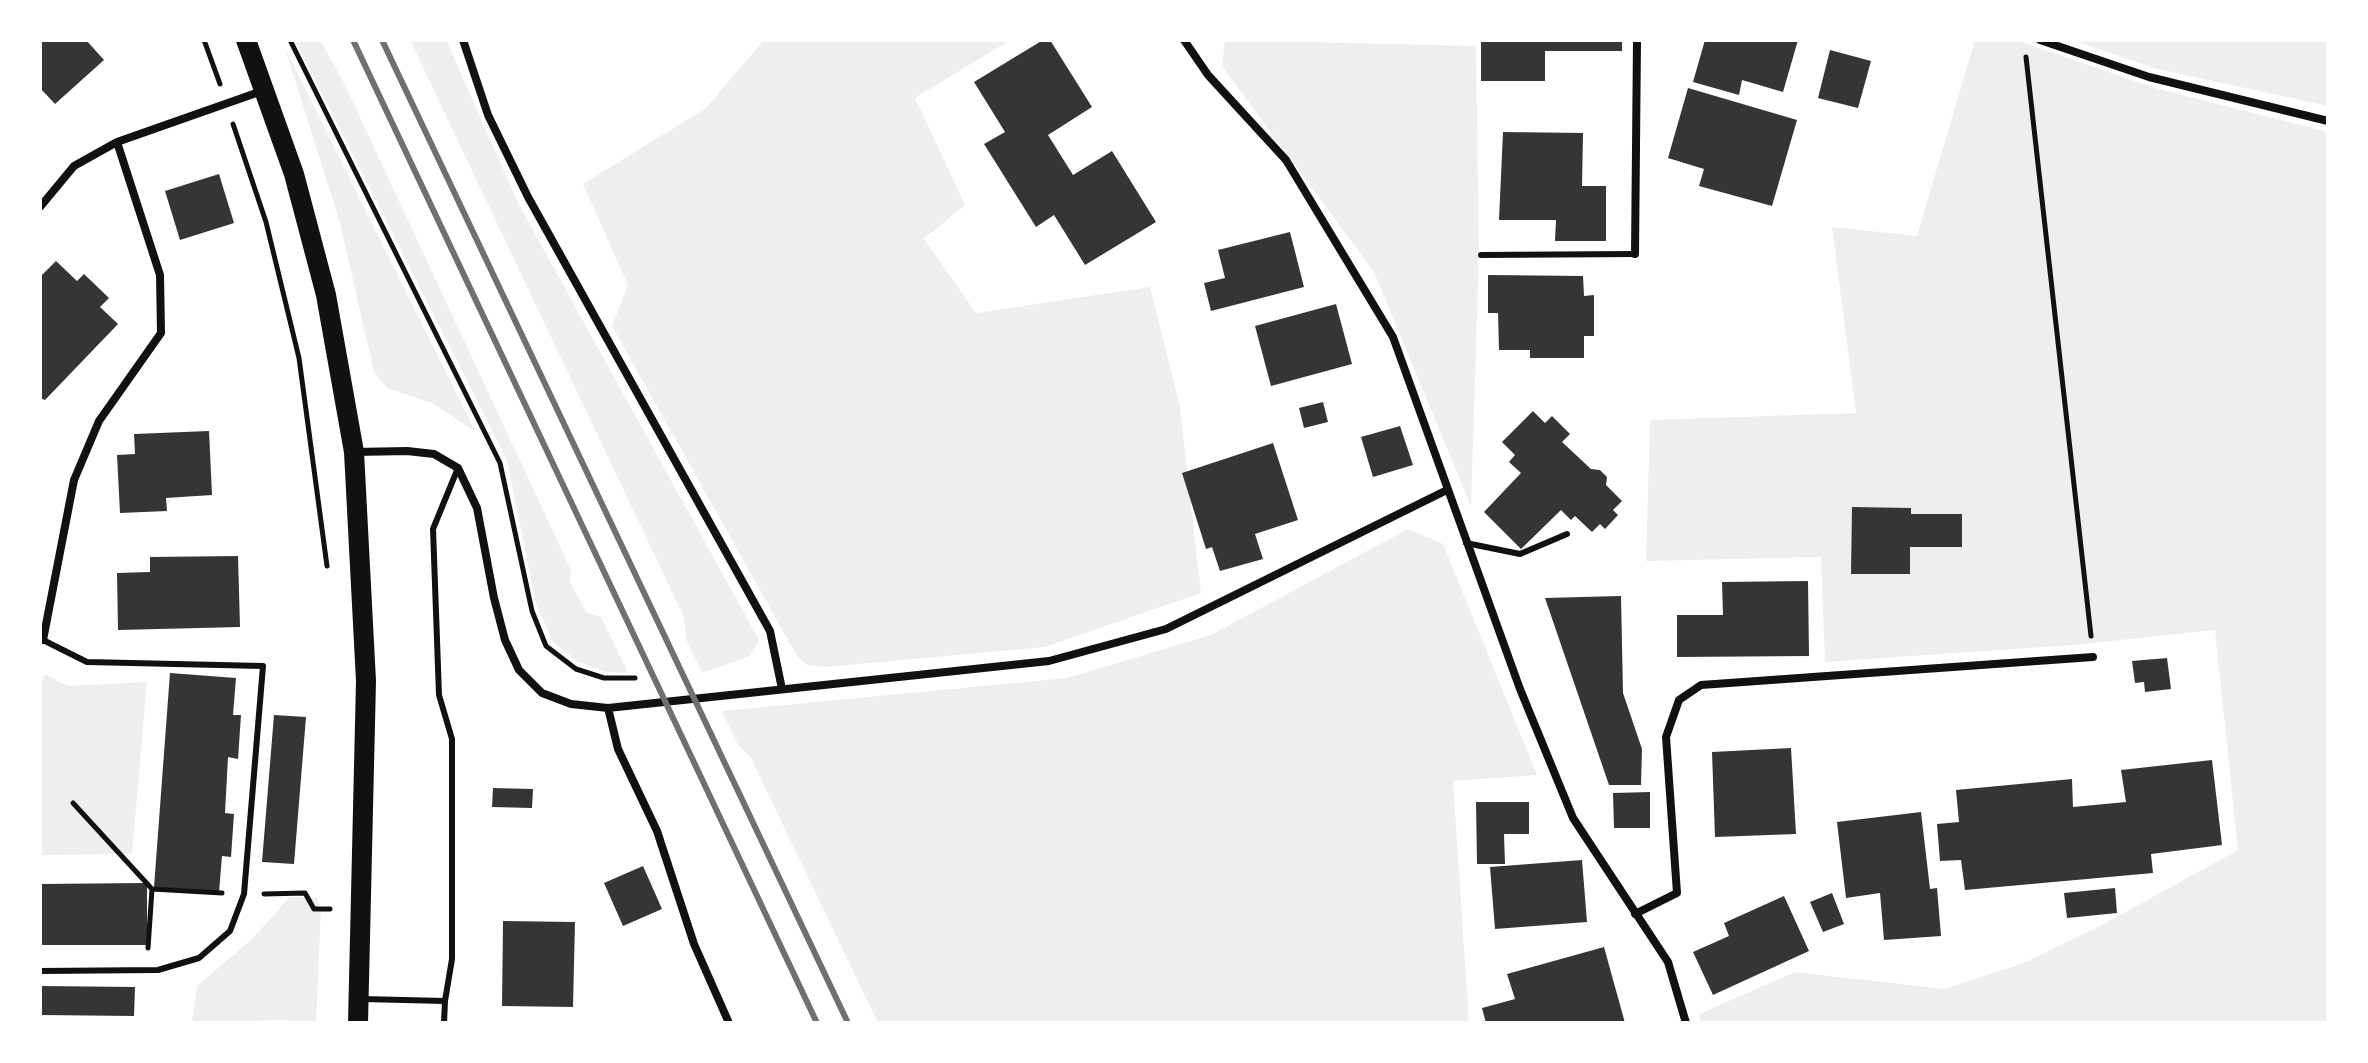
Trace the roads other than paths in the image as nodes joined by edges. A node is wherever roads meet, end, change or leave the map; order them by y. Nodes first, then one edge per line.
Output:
1 (246, 40) edge
2 (463, 40) edge
3 (1184, 40) edge
4 (1637, 40) edge
5 (2040, 40) edge
6 (266, 90) junction
7 (2328, 121) edge
8 (117, 142) junction
9 (40, 207) edge
10 (1635, 254) joint
11 (1481, 255) dead end
12 (354, 452) junction
13 (458, 468) junction
14 (1447, 490) junction
15 (1567, 534) dead end
16 (1466, 543) junction
17 (43, 640) joint
18 (2093, 657) road end
19 (782, 689) junction
20 (608, 708) junction
21 (1635, 914) junction
22 (40, 971) edge
23 (359, 999) junction
24 (445, 1001) junction
25 (358, 1023) edge
26 (444, 1023) edge
27 (729, 1023) edge
28 (1686, 1023) edge

1 - 6 main road
2 - 19 street
3 - 14 street
4 - 10 street
5 - 7 street
6 - 8 street
6 - 12 main road
8 - 9 street
8 - 17 street
10 - 11 lane
12 - 13 street
12 - 23 main road
13 - 20 street
13 - 24 lane
14 - 16 street
14 - 19 street
15 - 16 lane
16 - 21 street
17 - 22 lane
18 - 21 street
19 - 20 street
20 - 27 street
21 - 28 street
23 - 24 lane
23 - 25 main road
24 - 26 lane

